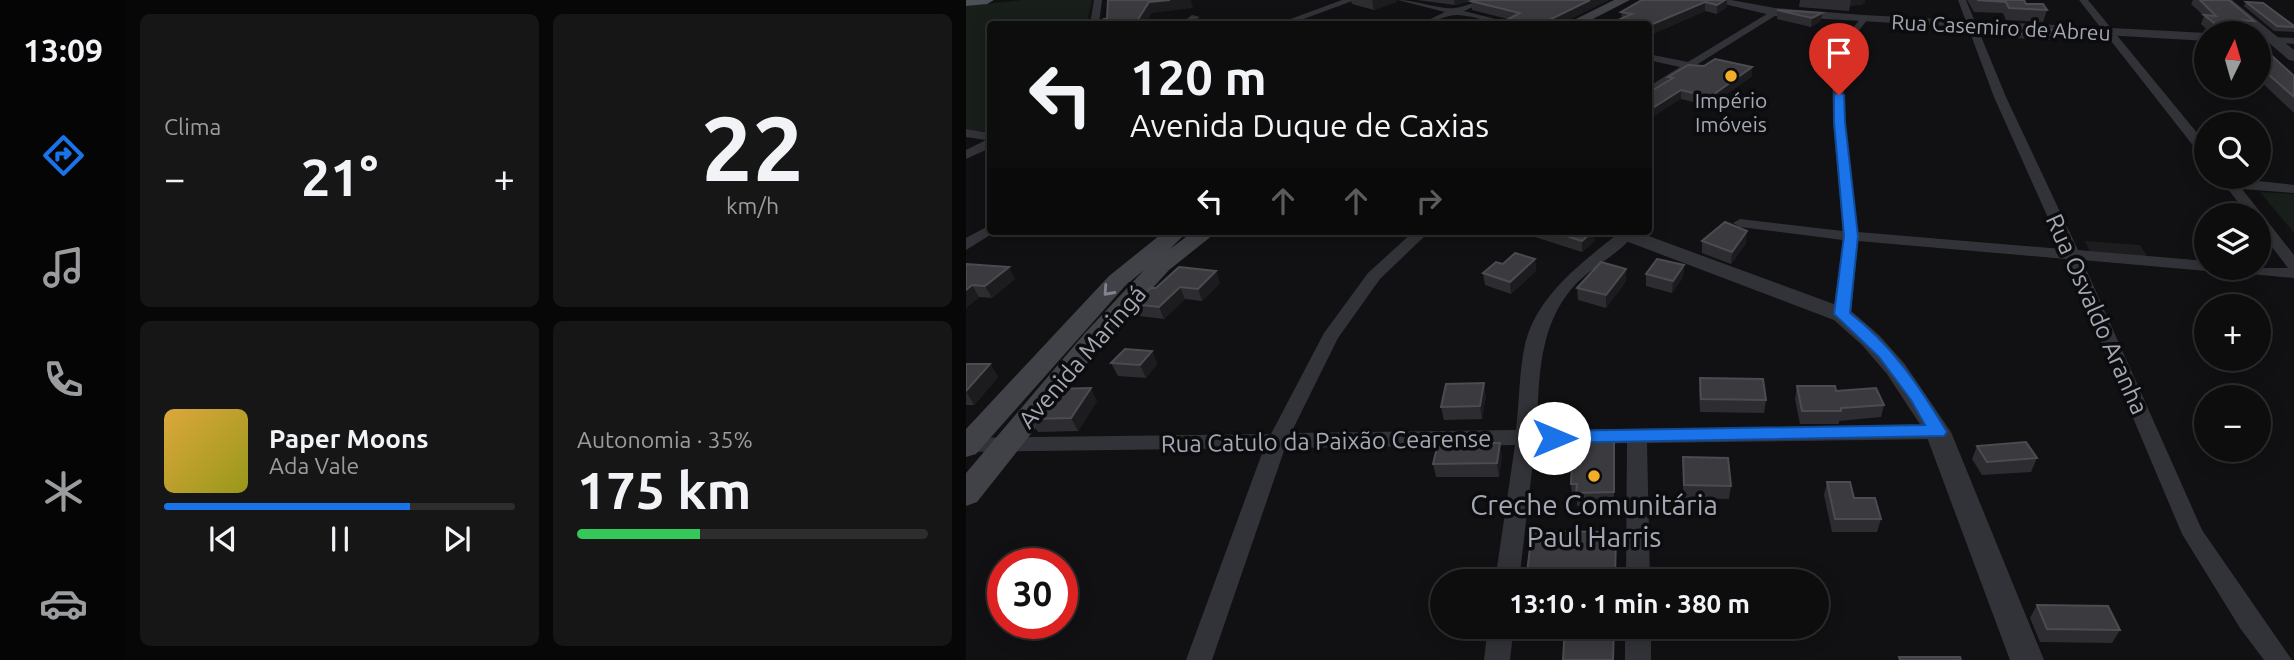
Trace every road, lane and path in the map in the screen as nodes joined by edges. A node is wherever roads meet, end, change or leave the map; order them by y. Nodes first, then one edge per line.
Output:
1 (987, 0) edge
2 (1098, 0) edge
3 (1351, 0) edge
4 (1402, 0) edge
5 (1484, 0) edge
6 (1713, 0) edge
7 (1796, 0) edge
8 (1962, 0) edge
9 (2083, 0) edge
10 (2210, 0) edge
11 (2225, 0) edge
12 (966, 2) edge
13 (1629, 3) edge
14 (1775, 12) junction
15 (1455, 13) junction
16 (1195, 17) dead end
17 (1863, 19) junction
18 (1095, 21) edge
19 (1189, 21) edge
20 (1291, 21) edge
21 (1432, 21) edge
22 (1495, 21) edge
23 (1581, 21) edge
24 (1602, 21) edge
25 (2235, 21) edge
26 (1970, 25) junction
27 (2109, 33) junction
28 (2194, 36) edge
29 (2274, 40) junction
30 (2294, 41) edge
31 (2272, 53) edge
32 (2294, 57) edge
33 (1652, 58) edge
34 (1689, 66) junction
35 (2294, 72) edge
36 (1652, 89) edge
37 (966, 133) edge
38 (987, 136) edge
39 (2194, 138) edge
40 (987, 144) edge
41 (966, 155) edge
42 (2271, 186) edge
43 (2235, 189) edge
44 (2294, 189) edge
45 (2246, 203) edge
46 (1740, 223) dead end
47 (987, 231) edge
48 (1173, 235) edge
49 (1203, 235) edge
50 (1419, 235) edge
51 (1620, 235) edge
52 (1627, 235) edge
53 (2271, 235) edge
54 (1851, 236) junction
55 (966, 245) edge
56 (2071, 256) junction
57 (2294, 265) edge
58 (2194, 266) edge
59 (2271, 271) edge
60 (2294, 273) edge
61 (1842, 314) junction
62 (1938, 432) junction
63 (1526, 438) junction
64 (1637, 438) junction
65 (1277, 442) junction
66 (1007, 444) junction
67 (967, 446) edge
68 (966, 494) edge
69 (1509, 569) edge
70 (1638, 569) edge
71 (1499, 639) edge
72 (1638, 639) edge
73 (1199, 660) edge
74 (1497, 660) edge
75 (1638, 660) edge
76 (2027, 660) edge
77 (2279, 660) edge

1 - 12 main road
2 - 18 street
3 - 20 street
4 - 15 street
5 - 15 street
6 - 14 street, Rua Casemiro de Abreu
7 - 14 street
8 - 26 street, Rua Osvaldo Aranha
9 - 27 street
10 - 25 street
11 - 29 street
13 - 23 main road
13 - 24 main road
14 - 17 street, Rua Casemiro de Abreu
14 - 34 street
15 - 21 street
15 - 22 street
16 - 19 street
17 - 26 street, Rua Casemiro de Abreu
17 - 54 street
26 - 27 street, Rua Casemiro de Abreu
26 - 56 street, Rua Osvaldo Aranha
27 - 28 street, Rua Casemiro de Abreu
27 - 39 street
29 - 30 street
29 - 32 street
31 - 35 street
33 - 34 street
34 - 36 street
37 - 38 street
40 - 41 street
42 - 44 street
43 - 45 street
46 - 54 street
47 - 55 street
48 -> 67 main road, Avenida Maringá
49 - 66 main road, Avenida Maringá
50 - 65 street
51 - 63 street
52 - 61 street
53 - 57 street
54 - 56 street
54 - 61 street
56 - 58 street
56 - 77 street, Rua Osvaldo Aranha
59 - 60 street
61 - 62 street
62 - 64 street, Rua Catulo da Paixão Cearense
62 - 76 street
63 - 64 street, Rua Catulo da Paixão Cearense
63 - 65 street, Rua Catulo da Paixão Cearense
63 - 69 street
64 - 70 street
65 - 66 street, Rua Catulo da Paixão Cearense
65 - 73 street
66 - 67 street, Rua Catulo da Paixão Cearense
66 - 68 main road, Avenida Maringá
71 - 74 street
72 - 75 street

